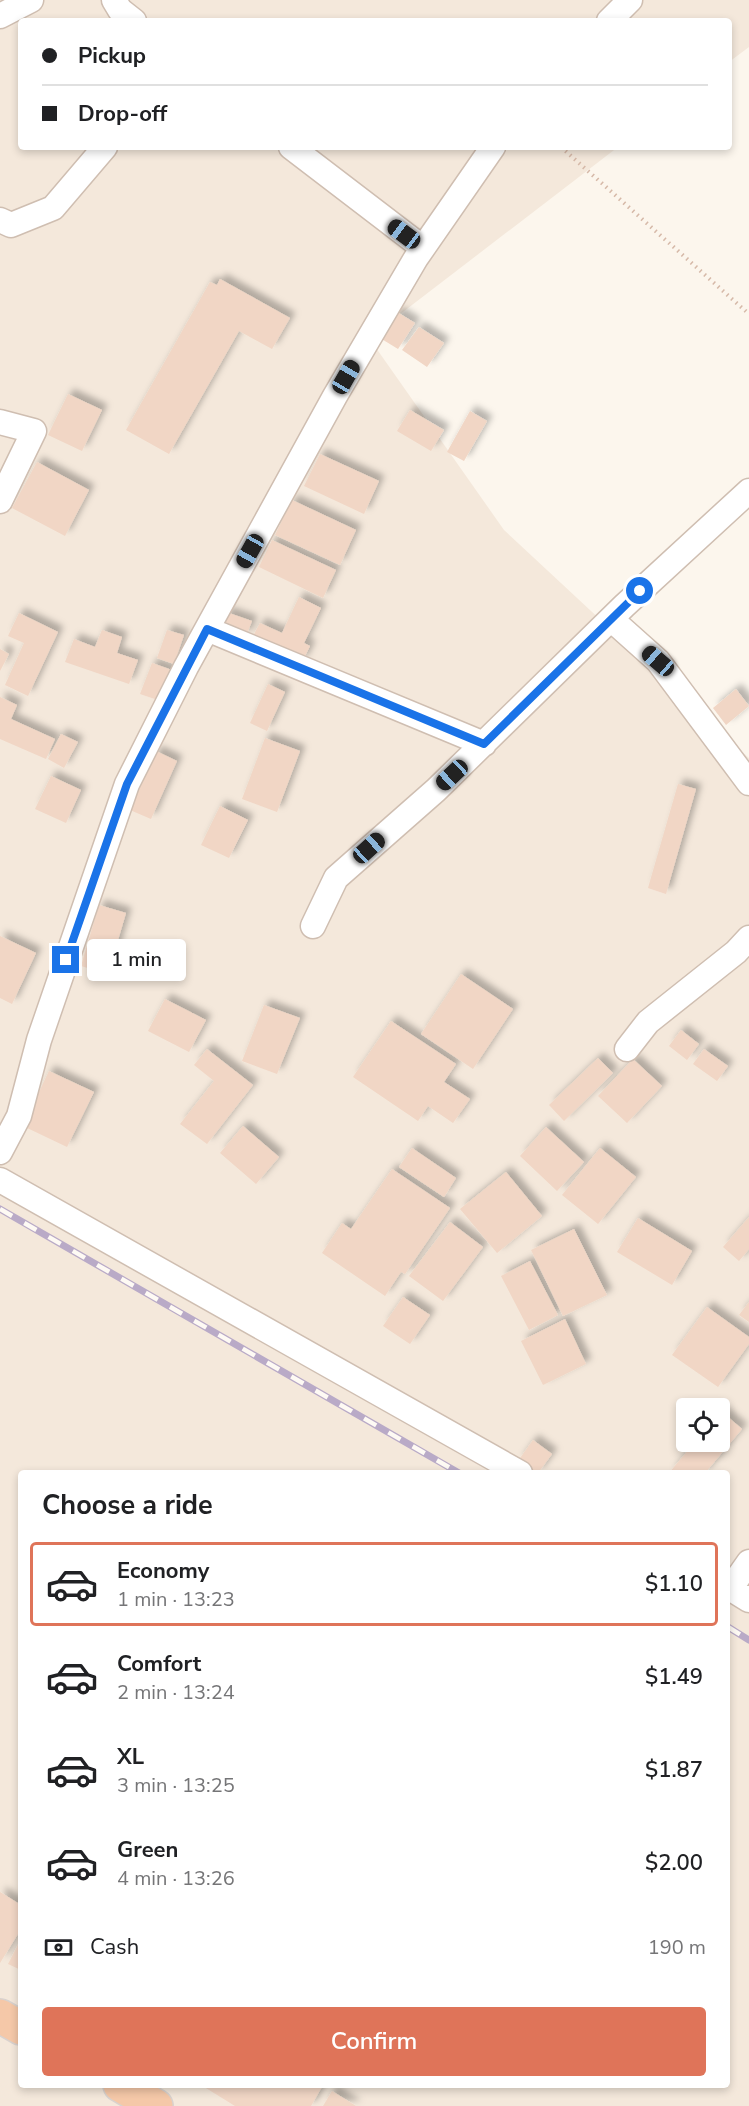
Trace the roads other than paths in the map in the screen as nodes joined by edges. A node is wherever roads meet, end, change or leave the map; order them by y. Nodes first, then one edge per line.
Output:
1 (31, 0) edge
2 (114, 0) edge
3 (630, 0) edge
4 (0, 15) edge
5 (130, 18) edge
6 (612, 18) edge
7 (102, 150) edge
8 (295, 150) edge
9 (492, 150) edge
10 (0, 220) edge
11 (423, 248) junction
12 (0, 422) edge
13 (749, 491) edge
14 (0, 501) edge
15 (611, 619) junction
16 (207, 629) junction
17 (484, 744) junction
18 (749, 783) edge
19 (314, 926) dead end
20 (749, 938) edge
21 (627, 1049) dead end
22 (0, 1152) edge
23 (0, 1180) edge
24 (515, 1470) edge
25 (749, 1562) edge
26 (736, 1592) edge
27 (0, 2016) edge
28 (18, 2026) edge
29 (125, 2088) edge
30 (156, 2106) edge

1 - 4 street
2 - 5 street
3 - 6 street
7 - 10 street
8 - 11 street
9 - 11 street
11 - 16 street
12 - 14 street
13 - 15 street
15 - 17 street
15 - 18 street
16 - 17 street
16 - 22 street
17 - 19 street
20 - 21 street
23 - 24 street
25 - 26 street
27 - 28 highway
29 - 30 highway

